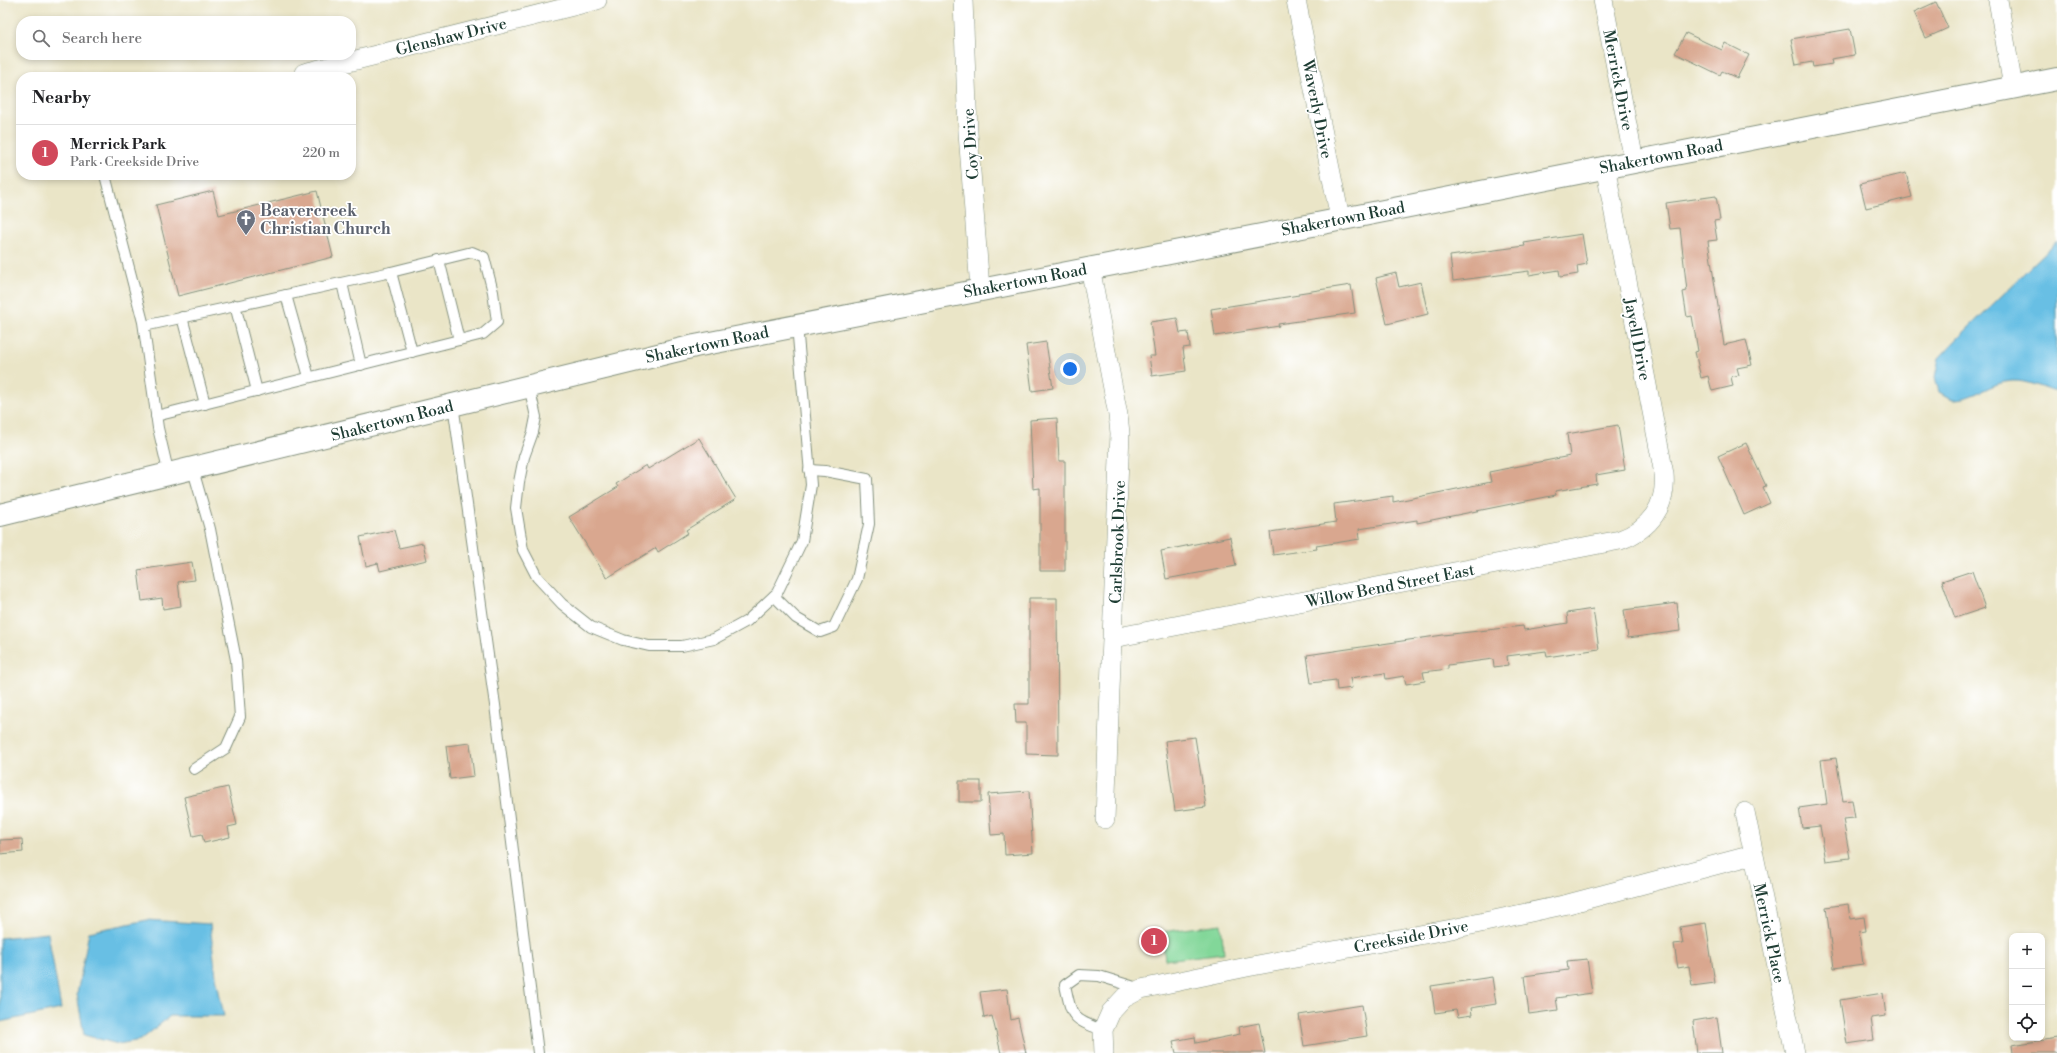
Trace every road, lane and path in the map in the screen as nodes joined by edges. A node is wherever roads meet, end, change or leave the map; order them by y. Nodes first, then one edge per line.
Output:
1 (597, 0) edge
2 (963, 0) edge
3 (1296, 0) edge
4 (1603, 0) edge
5 (1998, 0) edge
6 (308, 72) edge
7 (2057, 79) edge
8 (2013, 87) junction
9 (1634, 161) junction
10 (1605, 166) junction
11 (107, 180) edge
12 (1340, 218) junction
13 (439, 260) junction
14 (1090, 267) junction
15 (391, 272) junction
16 (342, 283) junction
17 (980, 289) junction
18 (286, 294) junction
19 (235, 306) junction
20 (182, 317) junction
21 (797, 325) junction
22 (144, 326) junction
23 (459, 340) junction
24 (412, 352) junction
25 (360, 365) junction
26 (309, 377) junction
27 (529, 386) junction
28 (257, 390) junction
29 (205, 404) junction
30 (453, 404) junction
31 (156, 416) junction
32 (193, 470) junction
33 (809, 470) junction
34 (169, 475) junction
35 (1657, 512) joint
36 (0, 516) edge
37 (774, 596) junction
38 (1113, 638) junction
39 (194, 769) dead end
40 (1745, 812) dead end
41 (1105, 819) dead end
42 (1753, 855) junction
43 (1141, 990) junction
44 (1104, 1030) junction
45 (1104, 1051) edge
46 (538, 1053) edge
47 (1795, 1053) edge

1 - 6 street, Glenshaw Drive
2 - 17 street, Coy Drive
3 - 12 street, Waverly Drive
4 - 9 street, Merrick Drive
5 - 8 street
7 - 8 street, Shakertown Road
8 - 9 street, Shakertown Road
9 - 10 street, Shakertown Road
10 - 12 street, Shakertown Road
10 - 35 street, Jayell Drive
11 - 22 lane
12 - 14 street, Shakertown Road
13 - 15 lane
13 - 23 lane
13 - 23 lane
14 - 17 street, Shakertown Road
14 - 38 street, Carlsbrook Drive
15 - 16 lane
15 - 24 lane
16 - 18 lane
16 - 25 lane
17 - 21 street, Shakertown Road
18 - 19 lane
18 - 26 lane
19 - 20 lane
19 - 28 lane
20 - 22 lane
20 - 29 lane
21 - 27 street, Shakertown Road
21 - 33 lane
22 - 31 lane
23 - 24 lane
24 - 25 lane
25 - 26 lane
26 - 28 lane
27 - 30 street, Shakertown Road
27 - 37 lane
28 - 29 lane
29 - 31 lane
30 - 32 street, Shakertown Road
30 - 46 lane
31 - 34 lane
32 - 34 street, Shakertown Road
32 - 39 lane
33 - 37 lane
33 - 37 lane
34 - 36 street, Shakertown Road
35 - 38 street, Willow Bend Street East
38 - 41 street, Carlsbrook Drive
40 - 42 street, Merrick Place
42 - 43 street, Creekside Drive
42 - 47 street, Merrick Place
43 - 44 street, Creekside Drive
43 - 44 lane
44 - 45 street, Creekside Drive

